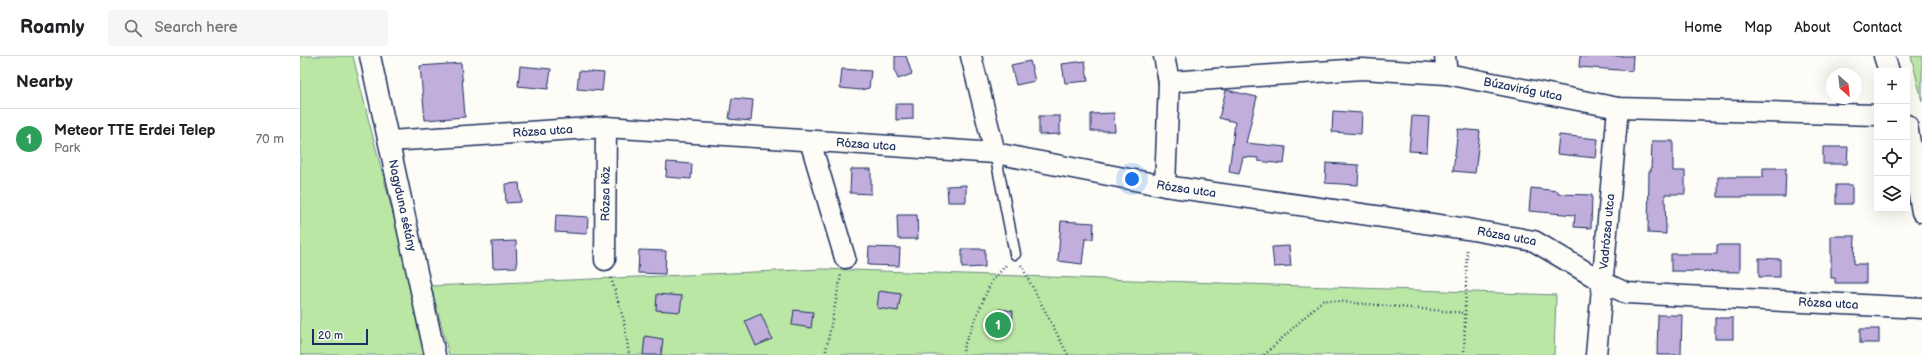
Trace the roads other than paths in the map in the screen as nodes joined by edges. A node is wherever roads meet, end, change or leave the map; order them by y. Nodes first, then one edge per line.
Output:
1 (370, 56) edge
2 (971, 56) edge
3 (1164, 56) edge
4 (1884, 56) edge
5 (1361, 63) edge
6 (1446, 65) edge
7 (1889, 68) edge
8 (1169, 82) junction
9 (1618, 108) junction
10 (1874, 115) edge
11 (606, 127) junction
12 (1910, 140) edge
13 (389, 141) junction
14 (810, 141) junction
15 (995, 153) junction
16 (1165, 186) junction
17 (1922, 212) edge
18 (1015, 254) road end
19 (845, 258) road end
20 (605, 260) road end
21 (1603, 282) junction
22 (1922, 308) edge
23 (435, 355) edge
24 (1596, 355) edge

1 - 13 street, Nagyduna sétány
2 - 15 street
3 - 8 street
4 - 7 street
5 - 6 street, Búzavirág utca
5 - 8 street, Búzavirág utca
6 - 9 street, Búzavirág utca
8 - 16 street
9 - 10 street, Búzavirág utca
9 - 21 street, Vadrózsa utca
11 - 13 street, Rózsa utca
11 - 14 street, Rózsa utca
11 - 20 street, Rózsa köz
12 - 17 street
13 - 23 street, Nagyduna sétány
14 - 15 street, Rózsa utca
14 - 19 street
15 - 16 street, Rózsa utca
15 - 18 lane
16 - 21 street, Rózsa utca
21 - 22 street, Rózsa utca
21 - 24 street, Vadrózsa utca

